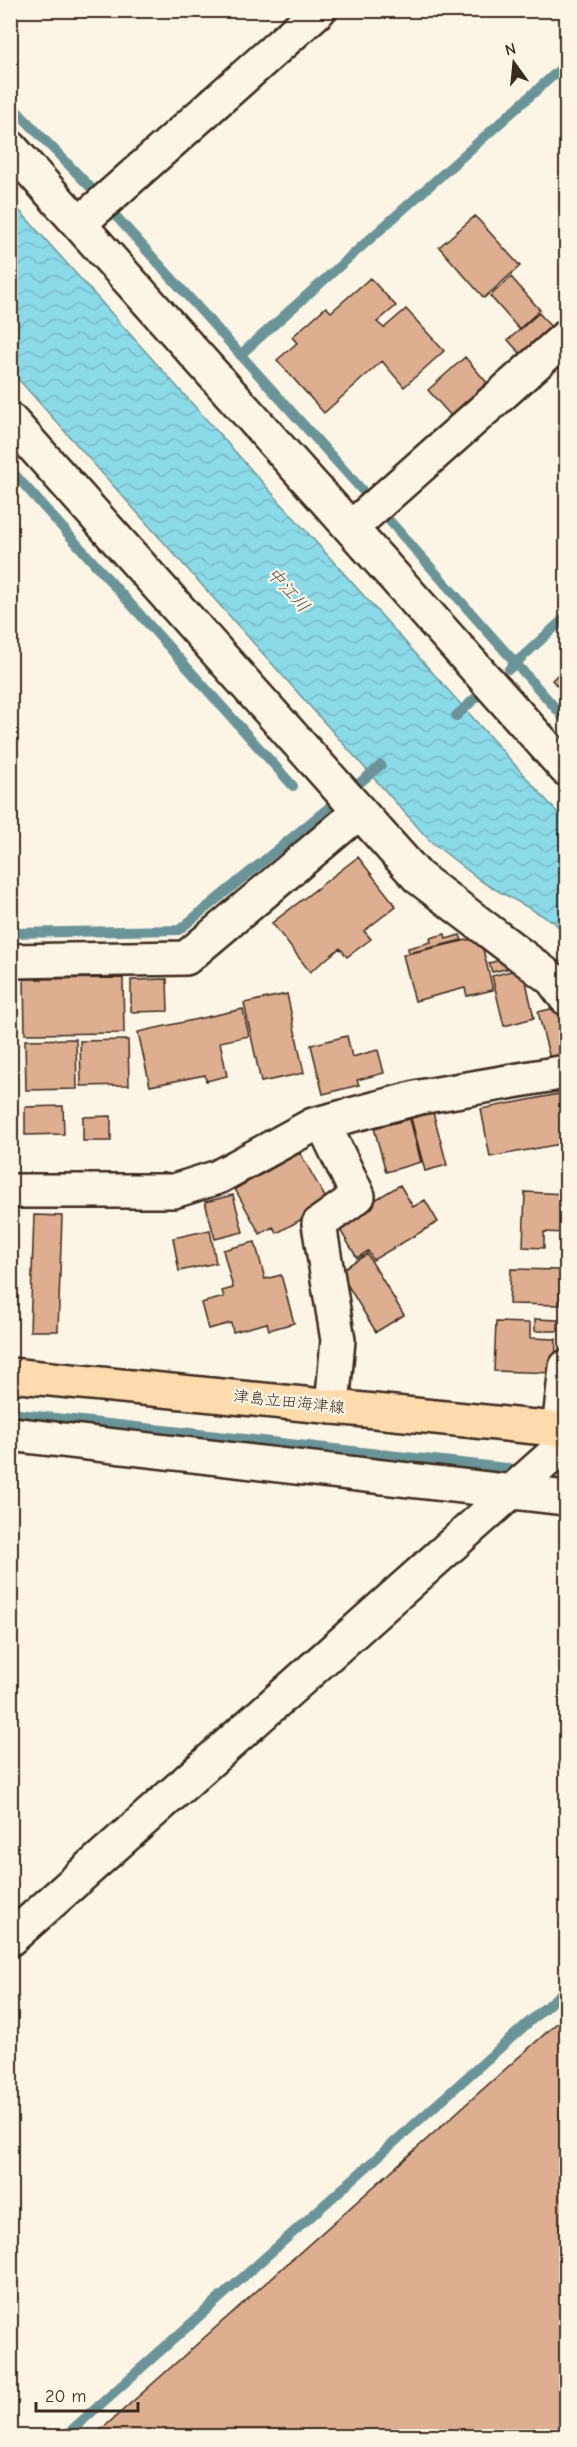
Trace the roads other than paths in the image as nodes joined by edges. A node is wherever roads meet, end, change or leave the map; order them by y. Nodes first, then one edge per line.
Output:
1 (319, 10) edge
2 (10, 147) edge
3 (79, 224) junction
4 (567, 337) edge
5 (10, 420) edge
6 (351, 528) junction
7 (567, 769) edge
8 (359, 812) junction
9 (10, 961) edge
10 (567, 998) edge
11 (567, 1072) edge
12 (323, 1123) junction
13 (10, 1191) edge
14 (567, 1367) edge
15 (10, 1375) edge
16 (332, 1407) junction
17 (10, 1434) edge
18 (564, 1434) edge
19 (512, 1491) junction
20 (567, 1498) edge
21 (10, 1939) edge

1 - 3 street
2 - 3 street
3 - 6 street
4 - 6 street
5 - 8 street
6 - 7 street
8 - 9 street
8 - 10 street
11 - 12 street
12 - 13 street
12 - 16 street
14 - 18 street
15 - 16 main road, 津島立田海津線
16 - 18 main road, 津島立田海津線
17 - 19 street
18 - 19 street
19 - 20 street
19 - 21 street

